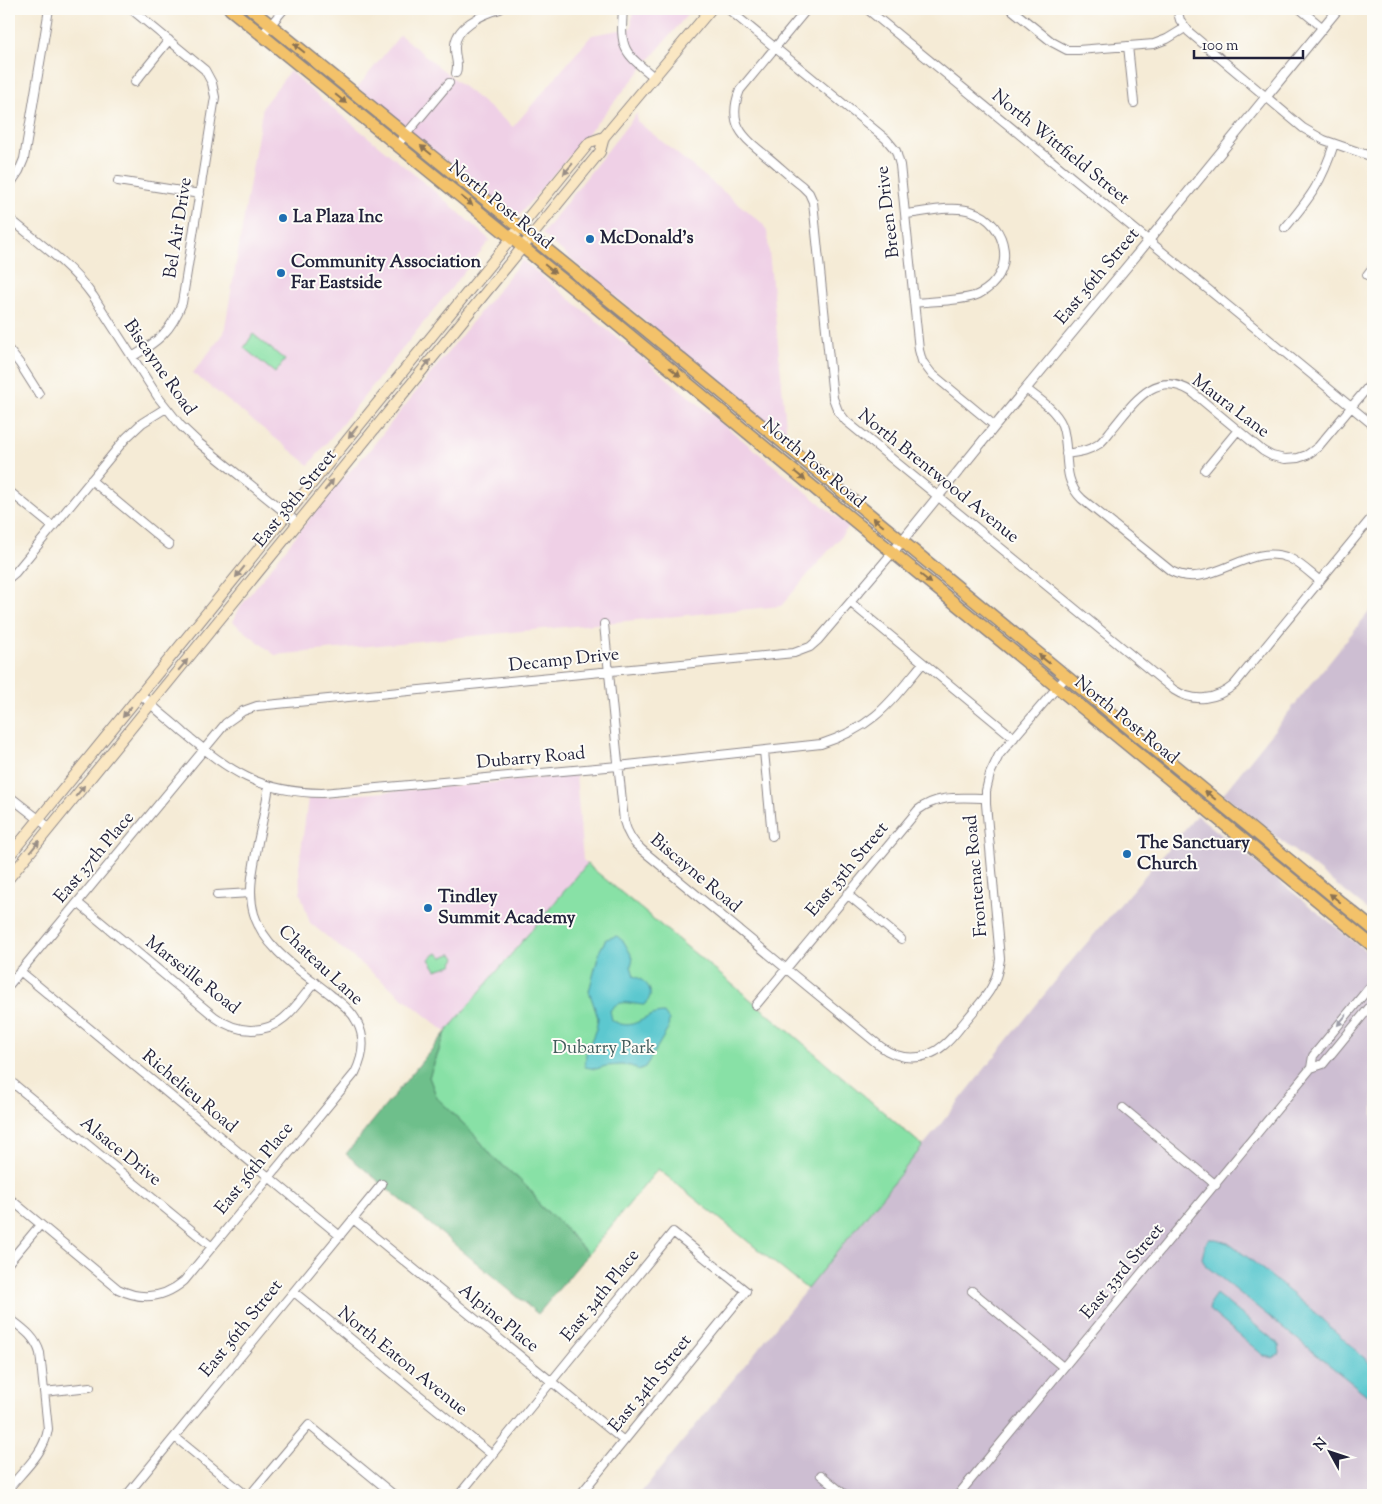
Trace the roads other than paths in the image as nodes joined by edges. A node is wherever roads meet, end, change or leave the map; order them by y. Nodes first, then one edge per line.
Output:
1 (49, 9) edge
2 (130, 9) edge
3 (230, 9) edge
4 (252, 9) edge
5 (284, 9) edge
6 (500, 9) edge
7 (623, 9) edge
8 (711, 9) edge
9 (728, 9) edge
10 (807, 9) edge
11 (867, 9) edge
12 (1011, 9) edge
13 (1177, 9) edge
14 (1300, 9) edge
15 (1338, 9) edge
16 (271, 25) junction
17 (1184, 28) junction
18 (1323, 28) junction
19 (262, 35) junction
20 (168, 40) junction
21 (1128, 46) junction
22 (775, 48) junction
23 (456, 73) dead end
24 (654, 77) junction
25 (135, 82) dead end
26 (449, 83) dead end
27 (1266, 97) junction
28 (1134, 103) dead end
29 (406, 134) junction
30 (604, 137) junction
31 (1334, 144) junction
32 (397, 145) junction
33 (1373, 157) edge
34 (118, 182) dead end
35 (9, 186) edge
36 (200, 194) junction
37 (906, 214) junction
38 (9, 218) edge
39 (520, 228) junction
40 (1285, 228) dead end
41 (531, 236) junction
42 (512, 238) junction
43 (1150, 240) junction
44 (523, 247) junction
45 (1373, 268) edge
46 (1367, 275) dead end
47 (914, 303) junction
48 (9, 350) edge
49 (132, 357) junction
50 (1373, 381) edge
51 (1026, 388) junction
52 (39, 394) dead end
53 (1352, 407) junction
54 (166, 408) junction
55 (1373, 425) edge
56 (995, 426) junction
57 (1238, 430) junction
58 (1066, 454) junction
59 (1204, 470) dead end
60 (91, 480) junction
61 (9, 491) edge
62 (938, 496) junction
63 (287, 514) junction
64 (1373, 516) edge
65 (298, 523) junction
66 (53, 527) junction
67 (169, 545) dead end
68 (897, 547) junction
69 (9, 578) edge
70 (1320, 581) junction
71 (851, 603) junction
72 (604, 624) dead end
73 (923, 663) junction
74 (609, 673) junction
75 (1066, 677) junction
76 (1057, 687) junction
77 (141, 694) junction
78 (150, 704) junction
79 (1014, 738) junction
80 (204, 749) junction
81 (764, 751) junction
82 (618, 766) junction
83 (269, 786) junction
84 (9, 796) edge
85 (986, 798) junction
86 (39, 820) junction
87 (50, 828) junction
88 (772, 836) dead end
89 (9, 856) edge
90 (9, 878) edge
91 (251, 893) junction
92 (847, 894) junction
93 (217, 895) dead end
94 (78, 903) junction
95 (1373, 929) edge
96 (902, 939) dead end
97 (1373, 946) edge
98 (786, 968) junction
99 (20, 972) junction
100 (315, 982) junction
101 (1373, 983) edge
102 (9, 985) edge
103 (1373, 1003) edge
104 (756, 1005) dead end
105 (363, 1051) joint
106 (913, 1058) joint
107 (1311, 1068) junction
108 (9, 1080) edge
109 (1124, 1108) dead end
110 (269, 1178) junction
111 (382, 1184) dead end
112 (1216, 1185) junction
113 (9, 1198) edge
114 (353, 1220) junction
115 (40, 1225) junction
116 (672, 1232) joint
117 (340, 1236) junction
118 (212, 1248) junction
119 (9, 1262) edge
120 (972, 1291) dead end
121 (294, 1292) junction
122 (9, 1318) edge
123 (1063, 1367) junction
124 (551, 1382) junction
125 (90, 1387) dead end
126 (44, 1392) junction
127 (175, 1437) junction
128 (624, 1441) junction
129 (492, 1455) junction
130 (821, 1475) dead end
131 (9, 1488) edge
132 (127, 1495) edge
133 (246, 1495) edge
134 (250, 1495) edge
135 (394, 1495) edge
136 (459, 1495) edge
137 (580, 1495) edge
138 (845, 1495) edge
139 (958, 1495) edge

1 - 35 street
2 - 20 street
3 - 19 main road, North Post Road
4 - 16 main road, North Post Road
5 - 16 street
6 - 23 street
7 - 24 street
8 - 24 main road, East 38th Street
9 - 22 street, Breen Drive
10 - 22 street
11 - 43 street, North Wittfield Street
12 - 21 street
13 - 17 street
14 - 18 street
15 - 18 street
16 - 19 street
29 -> 16 main road, North Post Road
17 - 21 street
17 - 27 street
18 - 27 street, East 36th Street
19 -> 32 main road, North Post Road
20 - 25 street
20 - 36 street, Bel Air Drive
21 - 28 street
22 - 37 street, Breen Drive
22 - 62 street, North Brentwood Avenue
24 - 30 main road, East 38th Street
26 - 29 street
27 - 31 street
27 - 43 street, East 36th Street
29 - 32 street
39 -> 29 main road, North Post Road
30 -> 39 main road, East 38th Street
30 - 41 main road, East 38th Street
31 - 33 street
31 - 40 street
32 -> 42 main road, North Post Road
34 - 36 street
36 - 49 street, Bel Air Drive
37 - 47 street, Breen Drive
37 - 47 street
38 - 49 street, Biscayne Road
39 - 41 main road, North Post Road
39 - 42 main road, East 38th Street
41 - 44 main road, East 38th Street
68 -> 41 main road, North Post Road
42 - 44 main road, North Post Road
42 -> 63 main road, East 38th Street
43 - 51 street, East 36th Street
43 - 53 street, North Wittfield Street
65 -> 44 main road, East 38th Street
44 -> 68 main road, North Post Road
45 - 46 street
47 - 56 street, Breen Drive
48 - 52 street
49 - 54 street, Biscayne Road
50 - 53 street
51 - 56 street, East 36th Street
51 - 58 street
53 - 55 street, North Wittfield Street
53 - 57 street, Maura Lane
54 - 60 street
54 - 63 street, Biscayne Road
56 - 62 street, East 36th Street
57 - 58 street, Maura Lane
57 - 59 street
58 - 70 street
60 - 66 street
60 - 67 street
61 - 66 street
62 - 68 street, East 36th Street
62 - 70 street, North Brentwood Avenue
63 - 65 street, Biscayne Road
63 -> 77 main road, East 38th Street
64 - 70 street
78 -> 65 main road, East 38th Street
66 - 69 street
68 - 71 street, Decamp Drive
75 -> 68 main road, North Post Road
68 -> 76 main road, North Post Road
71 - 73 street
71 - 74 street, Decamp Drive
72 - 74 street, Biscayne Road
73 - 79 street
73 - 81 street, Dubarry Road
74 - 80 street, Decamp Drive
74 - 82 street, Biscayne Road
75 - 76 street, Frontenac Road
95 -> 75 main road, North Post Road
76 - 79 street, Frontenac Road
76 - 97 main road, North Post Road
77 - 78 street, Dubarry Road
77 -> 86 main road, East 38th Street
78 - 80 street, Dubarry Road
87 -> 78 main road, East 38th Street
79 - 85 street, Frontenac Road
80 - 83 street, Dubarry Road
80 - 94 street, East 37th Place
81 - 82 street, Dubarry Road
81 - 88 street
82 - 83 street, Dubarry Road
82 - 98 street, Biscayne Road
83 - 91 street, Chateau Lane
84 - 86 street
85 - 92 street, East 35th Street
85 - 106 street, Frontenac Road
86 - 87 street
86 - 89 main road, East 38th Street
90 -> 87 main road, East 38th Street
91 - 93 street
91 - 100 street, Chateau Lane
92 - 96 street
92 - 98 street, East 35th Street
94 - 99 street, East 37th Place
94 - 100 street, Marseille Road
98 - 104 street, East 35th Street
98 - 106 street, Biscayne Road
99 - 102 street, East 37th Place
99 - 110 street, Richelieu Road
100 - 105 street, Chateau Lane
101 -> 107 street, East 33rd Street
103 - 107 street, East 33rd Street
105 - 110 street, East 36th Place
107 - 112 street, East 33rd Street
108 - 118 street, Alsace Drive
109 - 112 street
110 - 117 street, Richelieu Road
110 - 118 street, East 36th Place
111 - 114 street, East 36th Street
112 - 123 street, East 33rd Street
113 - 115 street
114 - 117 street, East 36th Street
114 - 124 street, Alpine Place
115 - 118 street, East 36th Place
115 - 119 street
116 - 124 street, East 34th Place
116 - 128 street, East 34th Street
117 - 121 street, East 36th Street
120 - 123 street
121 - 127 street, East 36th Street
121 - 129 street, North Eaton Avenue
122 - 126 street
123 - 139 street, East 33rd Street
124 - 128 street, Alpine Place
124 - 129 street, East 34th Place
125 - 126 street
126 - 131 street
127 - 132 street, East 36th Street
127 - 133 street
128 - 137 street, East 34th Street
129 - 136 street, East 34th Place
130 - 138 street
134 - 135 street

